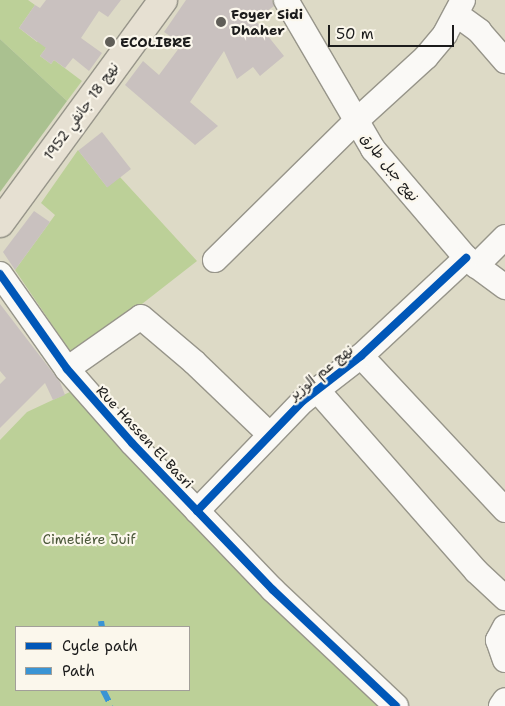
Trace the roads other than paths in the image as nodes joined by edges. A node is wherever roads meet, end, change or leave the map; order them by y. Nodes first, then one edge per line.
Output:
1 (162, 0) edge
2 (286, 0) edge
3 (459, 7) edge
4 (505, 61) edge
5 (356, 121) junction
6 (0, 223) edge
7 (505, 237) edge
8 (215, 260) dead end
9 (471, 262) junction
10 (0, 274) edge
11 (505, 287) edge
12 (361, 356) junction
13 (67, 369) junction
14 (318, 391) junction
15 (270, 435) junction
16 (505, 510) edge
17 (197, 511) junction
18 (505, 598) edge
19 (505, 627) edge
20 (505, 660) edge
21 (505, 700) edge
22 (396, 706) edge
23 (501, 706) edge

1 - 6 main road, نهج 18 جانفي 1952
2 - 5 street, نهج جبل طارق
3 - 4 street
3 - 5 street
5 - 8 street
5 - 9 street, نهج جبل طارق
7 - 9 street, نهج عم الوزير
9 - 11 street, نهج جبل طارق
9 - 12 street, نهج عم الوزير
10 - 13 street, Rue Hassen El Basri
12 - 14 street, نهج عم الوزير
12 - 16 street
13 - 15 street
13 - 17 street, Rue Hassen El Basri
14 - 15 street, نهج عم الوزير
14 - 18 street
15 - 17 street, نهج عم الوزير
17 - 22 street, Rue Hassen El Basri
19 - 20 street
21 - 23 street

